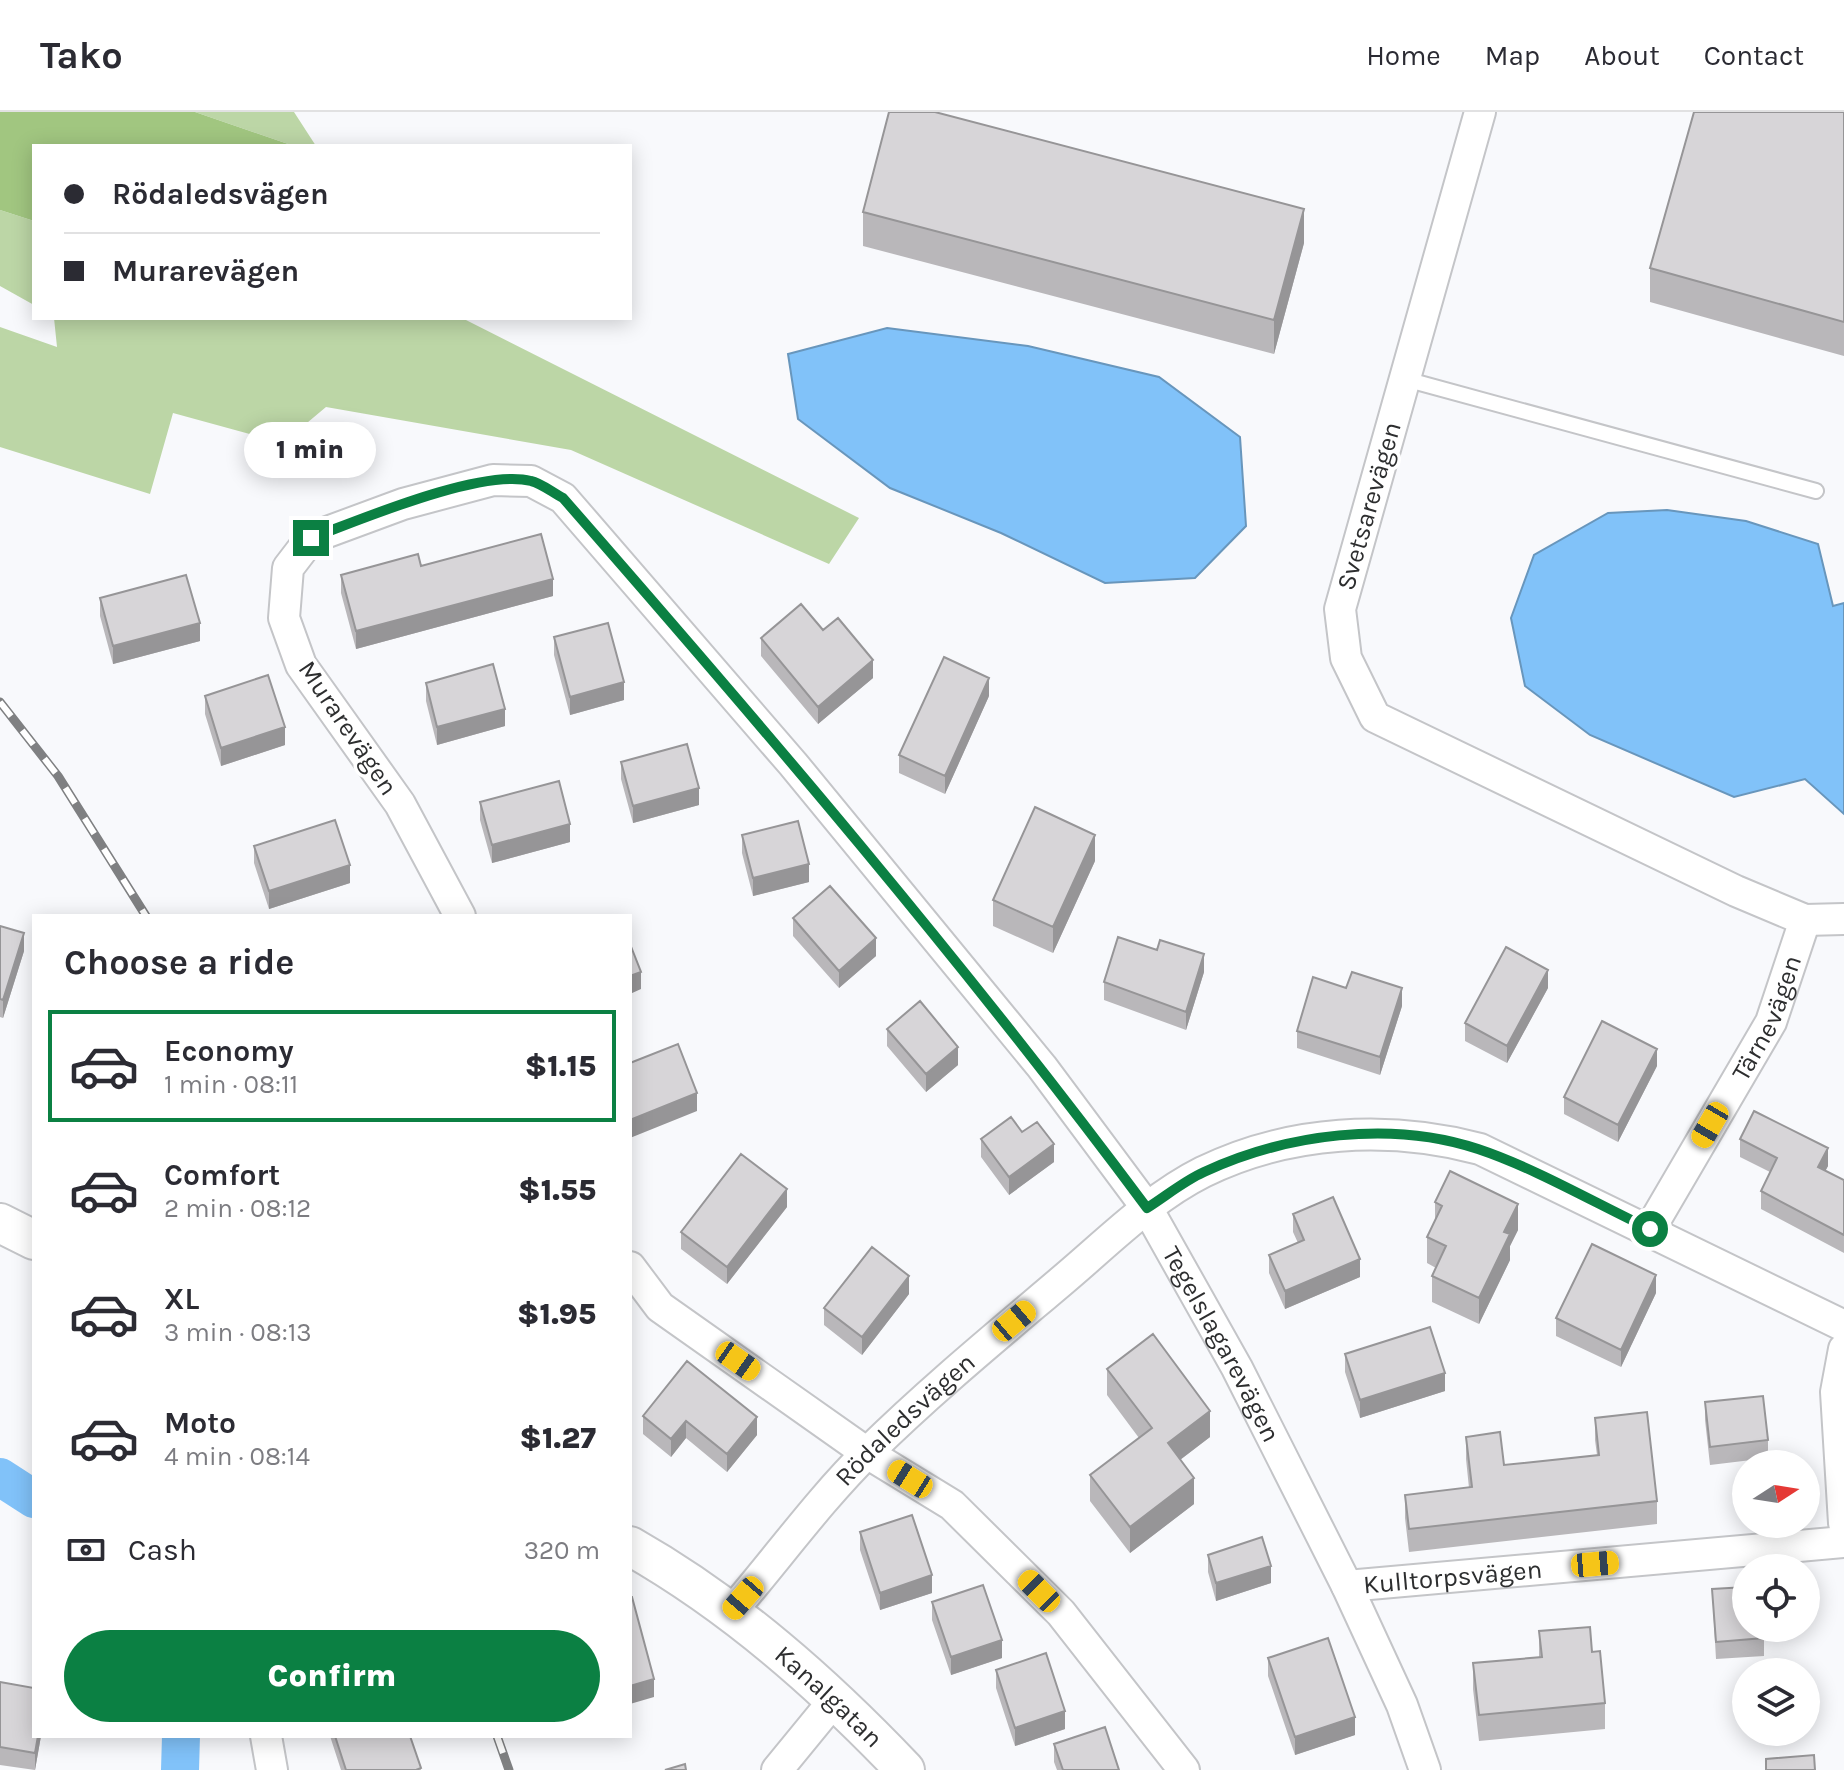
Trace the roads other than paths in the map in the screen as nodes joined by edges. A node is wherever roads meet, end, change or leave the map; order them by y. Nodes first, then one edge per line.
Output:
1 (1480, 112) edge
2 (1405, 379) junction
3 (1816, 491) dead end
4 (403, 504) joint
5 (459, 914) edge
6 (1844, 919) edge
7 (1805, 920) junction
8 (1147, 1208) junction
9 (0, 1223) edge
10 (1650, 1229) junction
11 (32, 1239) edge
12 (632, 1270) edge
13 (1844, 1326) edge
14 (1844, 1349) edge
15 (867, 1453) junction
16 (1844, 1523) edge
17 (1844, 1542) edge
18 (632, 1547) edge
19 (1347, 1586) junction
20 (731, 1612) junction
21 (836, 1698) junction
22 (266, 1738) edge
23 (272, 1770) edge
24 (777, 1770) edge
25 (905, 1770) edge
26 (1184, 1770) edge
27 (1425, 1770) edge

1 - 2 street, Svetsarevägen
2 - 3 lane
2 - 7 street, Svetsarevägen
4 - 5 street, Murarevägen
4 - 8 street, Tegelslagarevägen
6 - 7 street, Tärnevägen
7 - 10 street, Tärnevägen
8 - 10 street, Rödaledsvägen
8 - 15 street, Rödaledsvägen
8 - 19 street, Tegelslagarevägen
9 - 11 street
10 - 13 street, Rödaledsvägen
12 - 15 street
14 - 16 street
15 - 20 street, Rödaledsvägen
15 - 26 street
17 - 19 street, Kulltorpsvägen
18 - 20 street, Kanalgatan
19 - 27 street, Tegelslagarevägen
20 - 21 street, Kanalgatan
21 - 24 street
21 - 25 street, Kanalgatan
22 - 23 street

